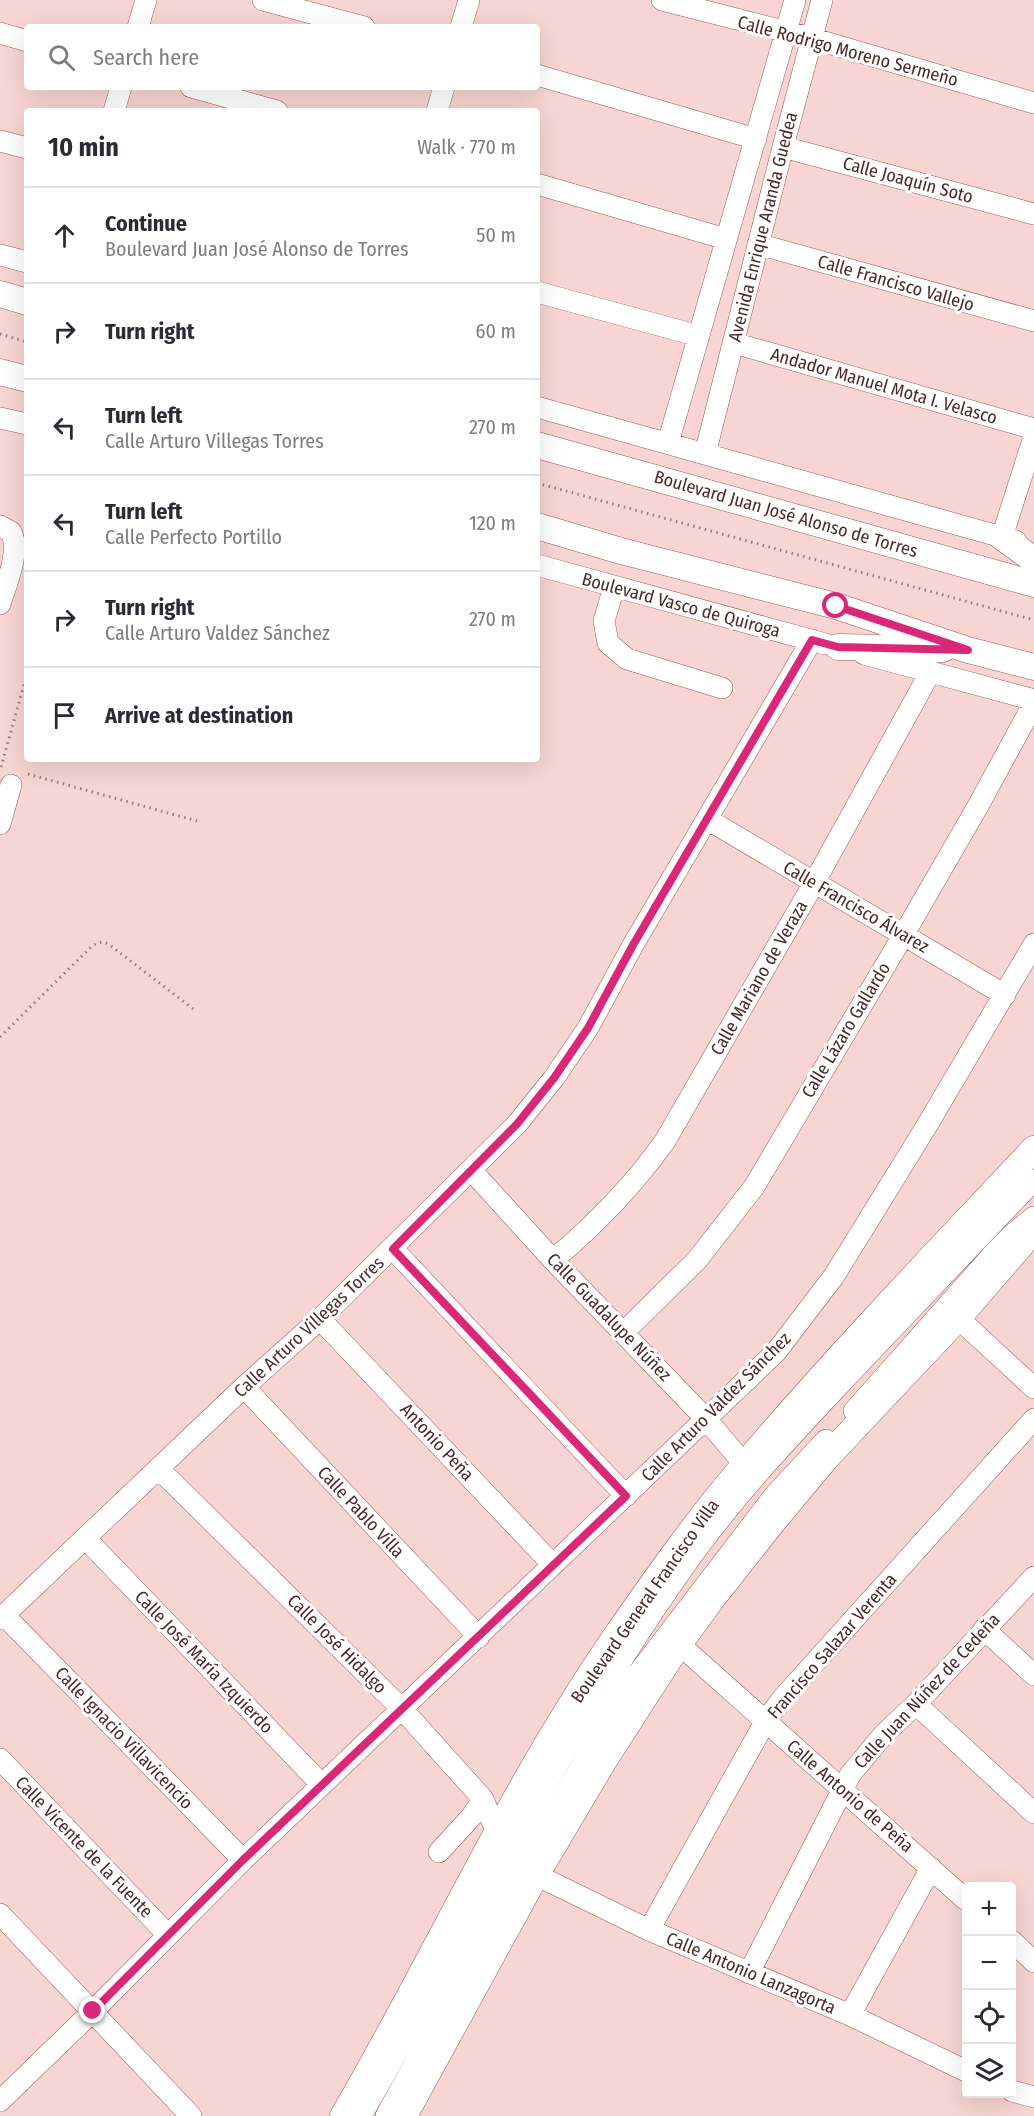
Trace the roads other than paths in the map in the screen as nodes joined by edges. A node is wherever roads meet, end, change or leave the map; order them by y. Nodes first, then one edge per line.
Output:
1 (146, 0) edge
2 (263, 0) edge
3 (469, 0) edge
4 (662, 0) edge
5 (795, 0) edge
6 (822, 0) edge
7 (139, 24) edge
8 (353, 24) edge
9 (462, 24) edge
10 (0, 33) edge
11 (786, 33) junction
12 (811, 38) junction
13 (24, 40) edge
14 (540, 76) edge
15 (120, 90) edge
16 (202, 90) edge
17 (443, 90) edge
18 (1034, 103) edge
19 (115, 108) edge
20 (266, 108) edge
21 (438, 108) edge
22 (756, 139) junction
23 (0, 141) edge
24 (24, 147) edge
25 (783, 147) junction
26 (540, 185) edge
27 (1034, 214) edge
28 (726, 239) junction
29 (758, 244) junction
30 (0, 255) edge
31 (24, 261) edge
32 (540, 293) edge
33 (0, 294) edge
34 (24, 301) edge
35 (1034, 321) edge
36 (699, 336) junction
37 (734, 343) junction
38 (0, 372) edge
39 (24, 379) edge
40 (540, 408) edge
41 (0, 418) edge
42 (24, 423) edge
43 (1034, 429) edge
44 (1034, 436) edge
45 (668, 443) junction
46 (540, 446) edge
47 (705, 454) junction
48 (0, 526) edge
49 (540, 527) edge
50 (1002, 537) junction
51 (1034, 546) edge
52 (1034, 560) edge
53 (6, 564) edge
54 (540, 566) edge
55 (1034, 584) edge
56 (614, 587) junction
57 (0, 604) edge
58 (812, 640) junction
59 (838, 647) junction
60 (968, 650) junction
61 (1034, 655) edge
62 (1034, 667) edge
63 (931, 671) junction
64 (722, 688) dead end
65 (1034, 701) edge
66 (12, 775) edge
67 (707, 819) junction
68 (0, 824) edge
69 (814, 883) junction
70 (904, 934) junction
71 (1034, 944) edge
72 (1005, 995) junction
73 (1034, 1149) edge
74 (472, 1171) junction
75 (1034, 1180) edge
76 (1034, 1217) edge
77 (1034, 1230) edge
78 (393, 1249) junction
79 (553, 1260) junction
80 (958, 1318) junction
81 (320, 1319) junction
82 (624, 1332) junction
83 (244, 1387) junction
84 (1034, 1388) edge
85 (706, 1419) junction
86 (1034, 1419) edge
87 (744, 1464) junction
88 (159, 1469) junction
89 (626, 1496) junction
90 (86, 1539) junction
91 (553, 1565) junction
92 (1034, 1577) edge
93 (2, 1617) edge
94 (984, 1629) junction
95 (478, 1637) junction
96 (679, 1644) junction
97 (1034, 1675) edge
98 (916, 1704) junction
99 (402, 1709) junction
100 (765, 1722) junction
101 (0, 1759) edge
102 (321, 1785) junction
103 (843, 1788) junction
104 (483, 1799) junction
105 (1034, 1814) edge
106 (497, 1833) junction
107 (439, 1852) dead end
108 (243, 1860) junction
109 (931, 1868) junction
110 (536, 1875) junction
111 (962, 1896) edge
112 (3, 1923) edge
113 (649, 1930) junction
114 (168, 1935) junction
115 (1016, 1946) edge
116 (1034, 1962) edge
117 (749, 1973) junction
118 (93, 2011) junction
119 (850, 2016) junction
120 (962, 2069) edge
121 (1016, 2092) edge
122 (1034, 2097) edge
123 (0, 2101) edge
124 (191, 2116) edge
125 (343, 2116) edge
126 (361, 2116) edge
127 (386, 2116) edge
128 (404, 2116) edge

1 - 7 street
2 - 8 street
3 - 9 street
4 - 11 street, Calle Rodrigo Moreno Sermeño
5 - 11 street, Avenida Enrique Aranda Guedea
6 - 12 street, Avenida Enrique Aranda Guedea
10 - 13 street
11 - 12 street, Calle Rodrigo Moreno Sermeño
11 - 22 street, Avenida Enrique Aranda Guedea
12 - 18 street, Calle Rodrigo Moreno Sermeño
12 - 25 street, Avenida Enrique Aranda Guedea
14 - 22 street
15 - 19 street
16 - 20 street
17 - 21 street
22 - 28 street, Avenida Enrique Aranda Guedea
23 - 24 street
25 - 27 street, Calle Joaquín Soto
25 - 29 street, Avenida Enrique Aranda Guedea
26 - 28 street
28 - 36 street, Avenida Enrique Aranda Guedea
29 - 35 street, Calle Francisco Vallejo
29 - 37 street, Avenida Enrique Aranda Guedea
30 - 31 street
32 - 36 street
33 - 34 main road
36 - 45 street, Avenida Enrique Aranda Guedea
37 - 43 street, Andador Manuel Mota I. Velasco
37 - 47 street, Avenida Enrique Aranda Guedea
38 - 39 main road
40 - 45 street
41 - 42 street
44 - 50 street
45 - 47 street
46 - 55 main road, Boulevard Juan José Alonso de Torres
47 - 50 street
48 - 53 street
49 - 60 main road
50 - 51 street
50 - 52 main road
53 - 57 street
54 - 56 street, Boulevard Vasco de Quiroga
56 - 58 street, Boulevard Vasco de Quiroga
56 - 64 street
58 - 59 street, Boulevard Vasco de Quiroga
58 - 67 street, Calle Arturo Villegas Torres
59 - 60 main road
59 - 63 street, Boulevard Vasco de Quiroga
60 - 61 main road
60 - 62 main road
63 - 65 street, Boulevard Vasco de Quiroga
63 - 69 street, Calle Mariano de Veraza
65 - 70 street, Calle Lázaro Gallardo
66 - 68 street
67 - 69 street, Calle Francisco Álvarez
67 - 74 street, Calle Arturo Villegas Torres
69 - 70 street, Calle Francisco Álvarez
69 - 79 street, Calle Mariano de Veraza
70 - 72 street, Calle Francisco Álvarez
70 - 82 street, Calle Lázaro Gallardo
71 - 72 street, Calle Arturo Valdez Sánchez
72 - 85 street, Calle Arturo Valdez Sánchez
73 - 87 main road, Boulevard General Francisco Villa
74 - 78 street, Calle Arturo Villegas Torres
74 - 79 street, Calle Guadalupe Núñez
75 - 126 street
76 - 127 street
77 - 80 main road
78 - 81 street, Calle Arturo Villegas Torres
78 - 89 street
79 - 82 street, Calle Guadalupe Núñez
80 - 84 street
80 - 96 main road
81 - 83 street, Calle Arturo Villegas Torres
81 - 91 street, Antonio Peña
82 - 85 street, Calle Guadalupe Núñez
83 - 88 street, Calle Arturo Villegas Torres
83 - 95 street, Calle Pablo Villa
85 - 87 street, Calle Guadalupe Núñez
85 - 89 street, Calle Arturo Valdez Sánchez
86 - 100 street, Francisco Salazar Verenta
87 - 106 main road, Boulevard General Francisco Villa
88 - 90 street, Calle Arturo Villegas Torres
88 - 99 street, Calle José Hidalgo
89 - 91 street, Calle Arturo Valdez Sánchez
90 - 93 street, Calle Arturo Villegas Torres
90 - 102 street, Calle José María Izquierdo
91 - 95 street, Calle Arturo Valdez Sánchez
92 - 94 street, Calle Juan Núñez de Cedeña
93 - 108 street, Calle Ignacio Villavicencio
94 - 97 street
94 - 98 street, Calle Juan Núñez de Cedeña
95 - 99 street, Calle Arturo Valdez Sánchez
96 - 100 street, Calle Antonio de Peña
96 - 110 main road
98 - 103 street, Calle Juan Núñez de Cedeña
98 - 105 street
99 - 102 street, Calle Arturo Valdez Sánchez
99 - 104 street, Calle José Hidalgo
100 - 103 street, Calle Antonio de Peña
100 - 113 street, Francisco Salazar Verenta
101 - 114 street, Calle Vicente de la Fuente
102 - 108 street, Calle Arturo Valdez Sánchez
103 - 109 street, Calle Antonio de Peña
103 - 117 street, Calle Juan Núñez de Cedeña
104 - 106 street, Calle José Hidalgo
104 - 107 street
106 - 125 main road, Boulevard General Francisco Villa
108 - 114 street, Calle Arturo Valdez Sánchez
109 - 111 street, Calle Antonio de Peña
109 - 119 street
110 - 113 street, Calle Antonio Lanzagorta
110 - 128 main road
112 - 118 street
113 - 117 street, Calle Antonio Lanzagorta
114 - 118 street, Calle Arturo Valdez Sánchez
115 - 116 street
117 - 119 street, Calle Antonio Lanzagorta
118 - 123 street, Calle Arturo Valdez Sánchez
118 - 124 street
119 - 120 street, Calle Antonio Lanzagorta
121 - 122 street

